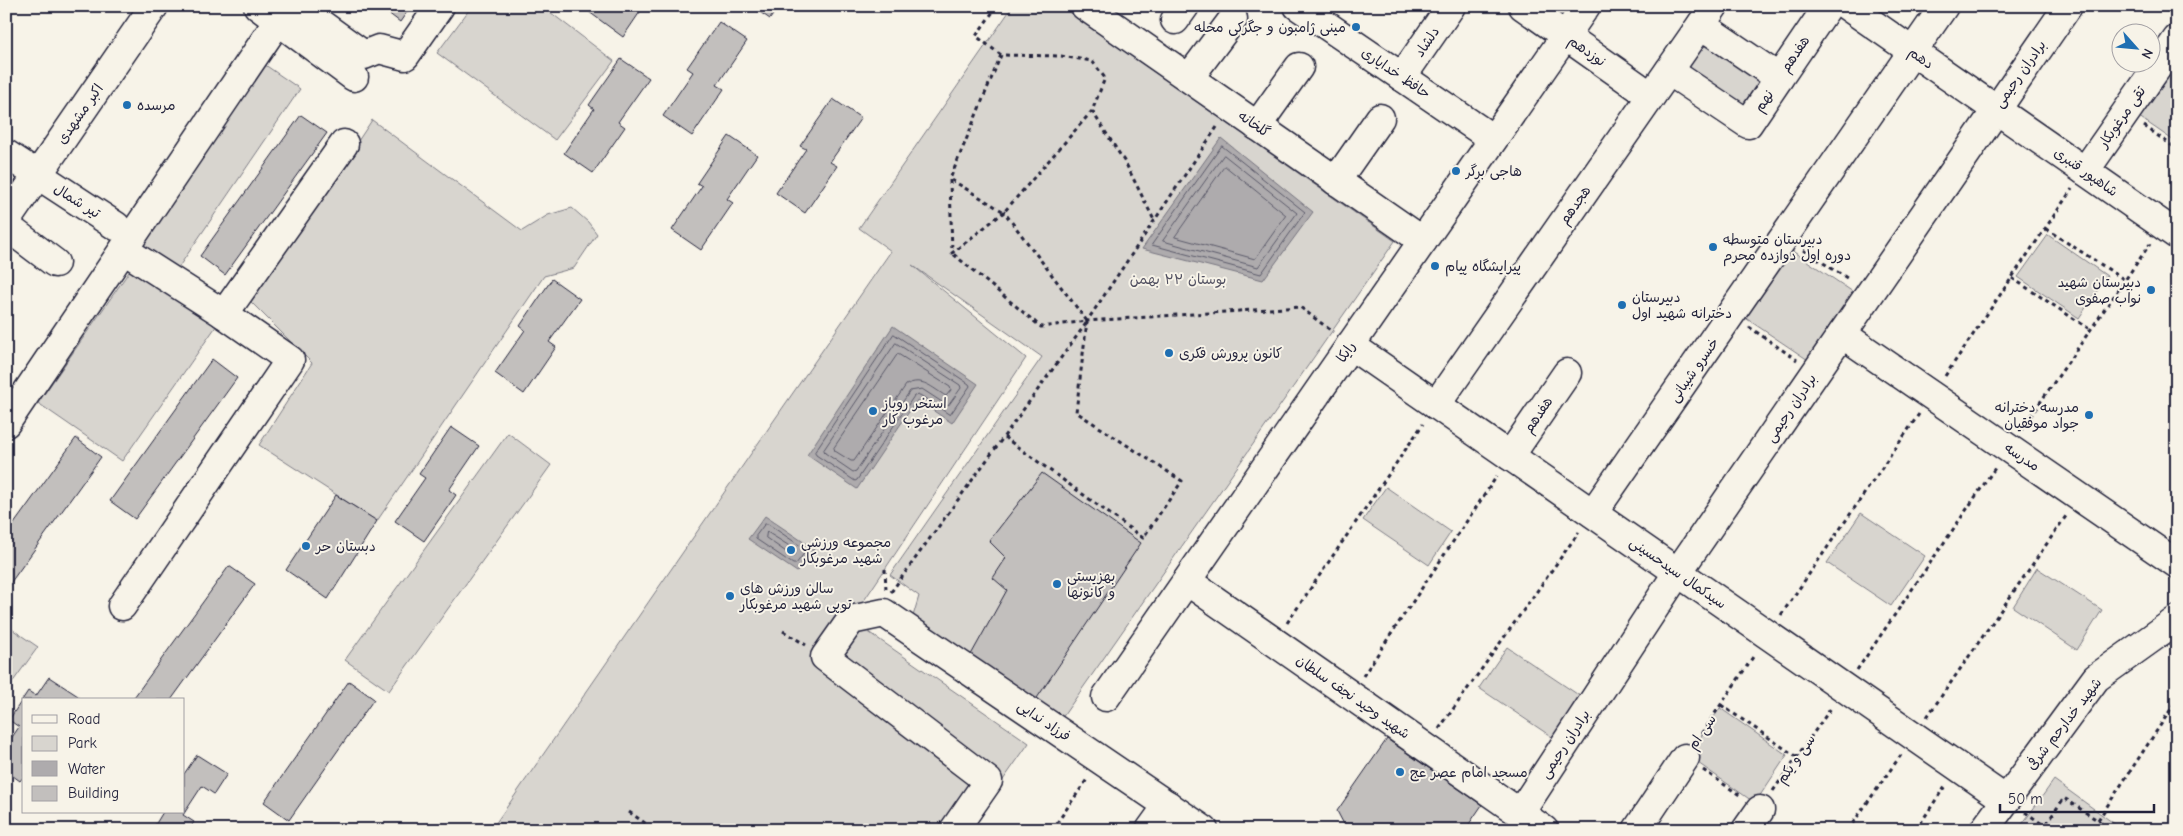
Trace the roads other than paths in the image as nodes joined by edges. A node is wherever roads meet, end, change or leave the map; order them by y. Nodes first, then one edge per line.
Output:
1 (154, 6) edge
2 (440, 6) edge
3 (1085, 6) edge
4 (1298, 6) edge
5 (1451, 6) edge
6 (1523, 6) edge
7 (1586, 6) edge
8 (1828, 6) edge
9 (1847, 6) edge
10 (1944, 6) edge
11 (2068, 6) edge
12 (277, 11) edge
13 (1330, 15) edge
14 (1708, 16) edge
15 (1233, 19) dead end
16 (1565, 36) junction
17 (2177, 39) edge
18 (1913, 52) junction
19 (1299, 66) dead end
20 (1669, 71) junction
21 (354, 77) dead end
22 (1402, 77) junction
23 (1189, 78) junction
24 (1779, 78) junction
25 (1652, 96) junction
26 (1995, 109) junction
27 (1380, 118) dead end
28 (1257, 126) junction
29 (1493, 139) junction
30 (344, 144) dead end
31 (6, 154) edge
32 (2085, 171) junction
33 (37, 176) junction
34 (1336, 181) junction
35 (6, 221) edge
36 (6, 226) edge
37 (2177, 235) edge
38 (120, 238) junction
39 (1422, 241) junction
40 (54, 263) dead end
41 (224, 314) junction
42 (1842, 334) junction
43 (1350, 345) junction
44 (1567, 373) dead end
45 (1436, 405) junction
46 (6, 423) edge
47 (1510, 456) junction
48 (1593, 514) junction
49 (2177, 564) edge
50 (1678, 572) junction
51 (1186, 582) junction
52 (122, 606) dead end
53 (2171, 633) edge
54 (1106, 697) dead end
55 (1685, 758) road end
56 (2006, 800) junction
57 (1168, 805) junction
58 (1520, 813) junction
59 (954, 830) edge
60 (1150, 830) edge
61 (1204, 830) edge
62 (1544, 830) edge
63 (1637, 830) edge
64 (1984, 830) edge

1 - 33 street, اکبر مشهدی
2 - 12 street
3 - 23 street, گلخانه
4 - 13 street, حافظ خدایاری
5 - 22 street, دلشاد
6 - 16 street, نوزدهم
7 - 16 street, رایکا
8 - 24 street, هفدهم
9 - 18 street, دهم
10 - 18 street, خسرو شیبانی
11 - 26 street, برادران رحیمی
12 - 21 street
12 - 38 street
13 - 22 street, حافظ خدایاری
14 - 20 street, هجدهم
14 - 24 street, نهم
15 - 23 street
16 - 25 street, نوزدهم
16 - 29 street, رایکا
17 - 32 street, تقی مرغوبکار
18 - 26 street, دهم
18 - 48 street, خسرو شیبانی
19 - 28 street
20 - 24 street, نهم
20 - 25 street, هجدهم
22 - 29 street, حافظ خدایاری
23 - 28 street, گلخانه
25 - 45 street, هجدهم
26 - 32 street, شاهپور قنبری
26 - 42 street, برادران رحیمی
27 - 34 street
28 - 34 street, گلخانه
29 - 39 street, رایکا
30 - 41 street
31 - 33 street, تیر شمال
32 - 37 street, شاهپور قنبری
33 - 35 street, اکبر مشهدی
33 - 38 street, تیر شمال
34 - 39 street, گلخانه
36 - 40 street
38 - 41 street, تیر شمال
38 - 46 street
39 - 43 street, رایکا
41 - 52 street, تیر شمال
42 - 49 street, مدرسه
42 - 50 street, برادران رحیمی
43 - 45 street, سیدکمال سیدحسینی
43 - 51 street, رایکا
44 - 47 street, هفدهم
45 - 47 street, سیدکمال سیدحسینی
47 - 48 street, سیدکمال سیدحسینی
48 - 50 street, سیدکمال سیدحسینی
50 - 56 street, سیدکمال سیدحسینی
50 - 58 street, برادران رحیمی
51 - 54 street, رایکا
51 - 58 street, شهید وحید نجف سلطان
53 - 56 street, شهید خدارحم شرفی
55 - 63 street, سی ام
56 - 64 street, شهید خدارحم شرفی
57 - 59 street, فرزاد ندایی
57 - 60 street
57 - 61 street, فرزاد ندایی
58 - 62 street, شهید وحید نجف سلطان

